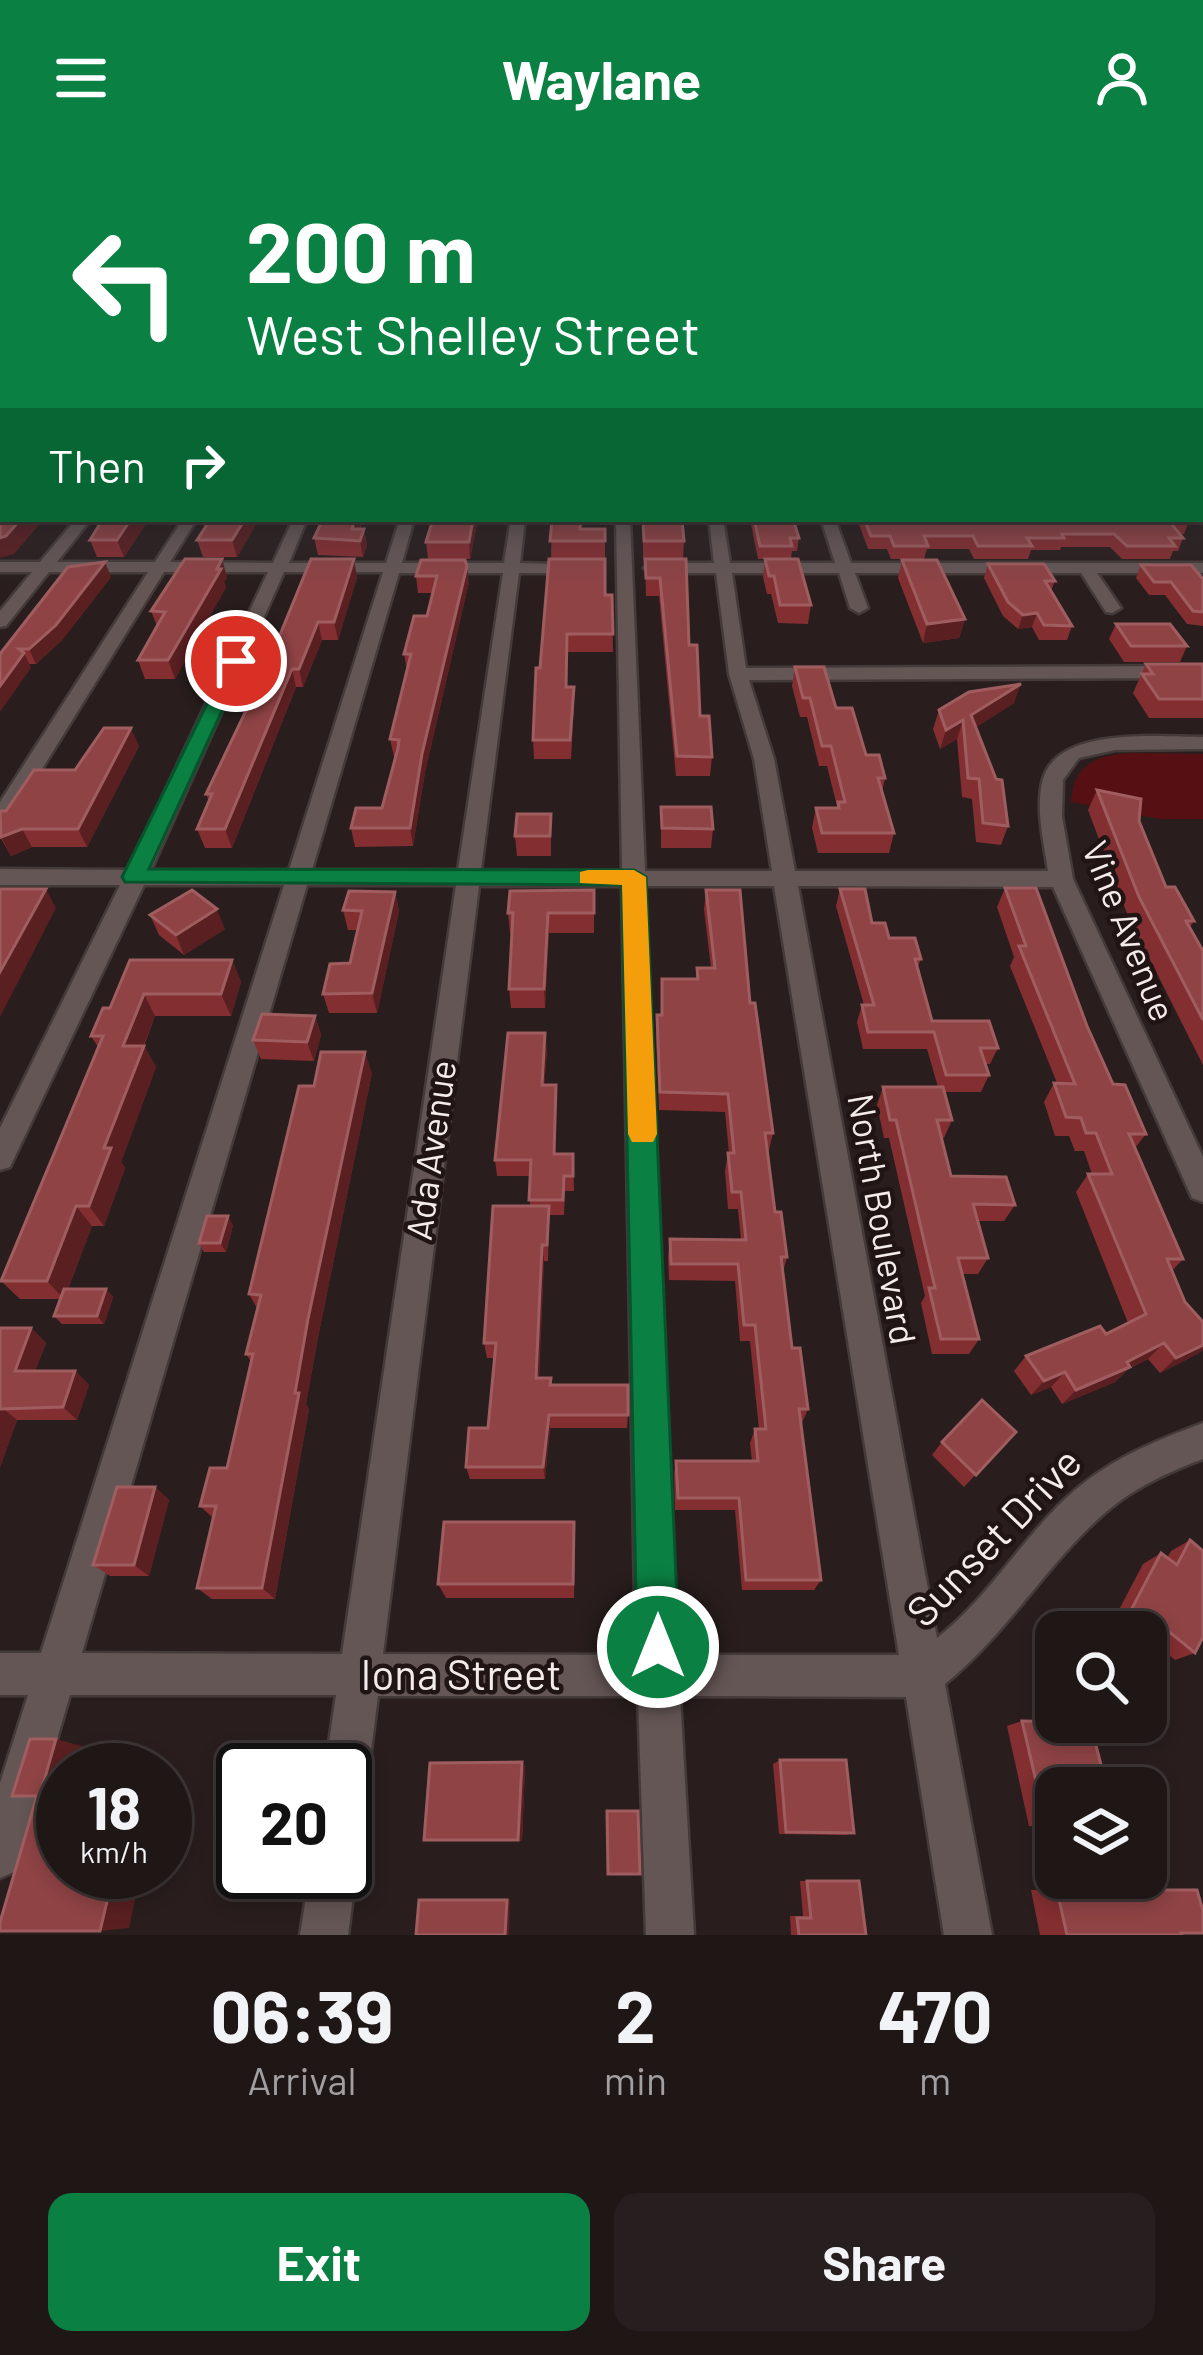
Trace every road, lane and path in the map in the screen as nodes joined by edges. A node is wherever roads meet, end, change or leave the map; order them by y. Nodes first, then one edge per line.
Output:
1 (82, 522) edge
2 (188, 522) edge
3 (300, 522) edge
4 (406, 522) edge
5 (518, 522) edge
6 (623, 522) edge
7 (716, 522) edge
8 (829, 522) edge
9 (0, 567) edge
10 (44, 567) junction
11 (159, 567) junction
12 (277, 568) junction
13 (392, 568) junction
14 (512, 568) junction
15 (624, 568) junction
16 (720, 568) junction
17 (845, 568) junction
18 (1086, 568) junction
19 (1203, 568) edge
20 (859, 608) dead end
21 (1112, 608) dead end
22 (0, 622) edge
23 (1203, 672) edge
24 (738, 674) junction
25 (1203, 743) edge
26 (0, 819) edge
27 (0, 877) edge
28 (134, 877) junction
29 (299, 877) junction
30 (469, 877) junction
31 (634, 877) junction
32 (783, 878) junction
33 (1061, 879) junction
34 (0, 1158) edge
35 (1203, 1189) edge
36 (1203, 1441) edge
37 (0, 1674) edge
38 (55, 1674) junction
39 (359, 1675) junction
40 (657, 1675) junction
41 (922, 1676) junction
42 (350, 1743) edge
43 (0, 1856) edge
44 (329, 1899) edge
45 (324, 1935) edge
46 (670, 1935) edge
47 (968, 1935) edge

1 - 10 street
2 - 11 street
3 - 12 street
4 - 13 street
5 - 14 street, Ada Avenue
6 - 15 street
7 - 16 street, North Boulevard
8 - 17 street
9 - 10 street
10 - 11 street
10 - 22 street
11 - 12 street
11 - 26 street
12 - 13 street
12 - 28 street
13 - 14 street
13 - 29 street
14 - 15 street
14 - 30 street, Ada Avenue
15 - 16 street
15 - 31 street
16 - 17 street
16 - 24 street, North Boulevard
17 - 18 street
17 - 20 street
18 - 19 street
18 - 21 street
23 - 24 street
24 - 32 street, North Boulevard
25 - 33 street, Vine Avenue
27 - 28 street
28 - 29 street
28 - 34 street
29 - 30 street
29 - 38 street
30 - 31 street
30 - 39 street, Ada Avenue
31 - 32 street
31 - 40 street
32 - 33 street
32 - 41 street, North Boulevard
33 - 35 street, Vine Avenue
36 - 41 street, Sunset Drive
37 - 38 street, Iona Street
38 - 39 street, Iona Street
38 - 43 street
39 - 40 street, Iona Street
39 - 42 street, Ada Avenue
40 - 41 street, Iona Street
40 - 46 street
41 - 47 street, North Boulevard
44 - 45 street

